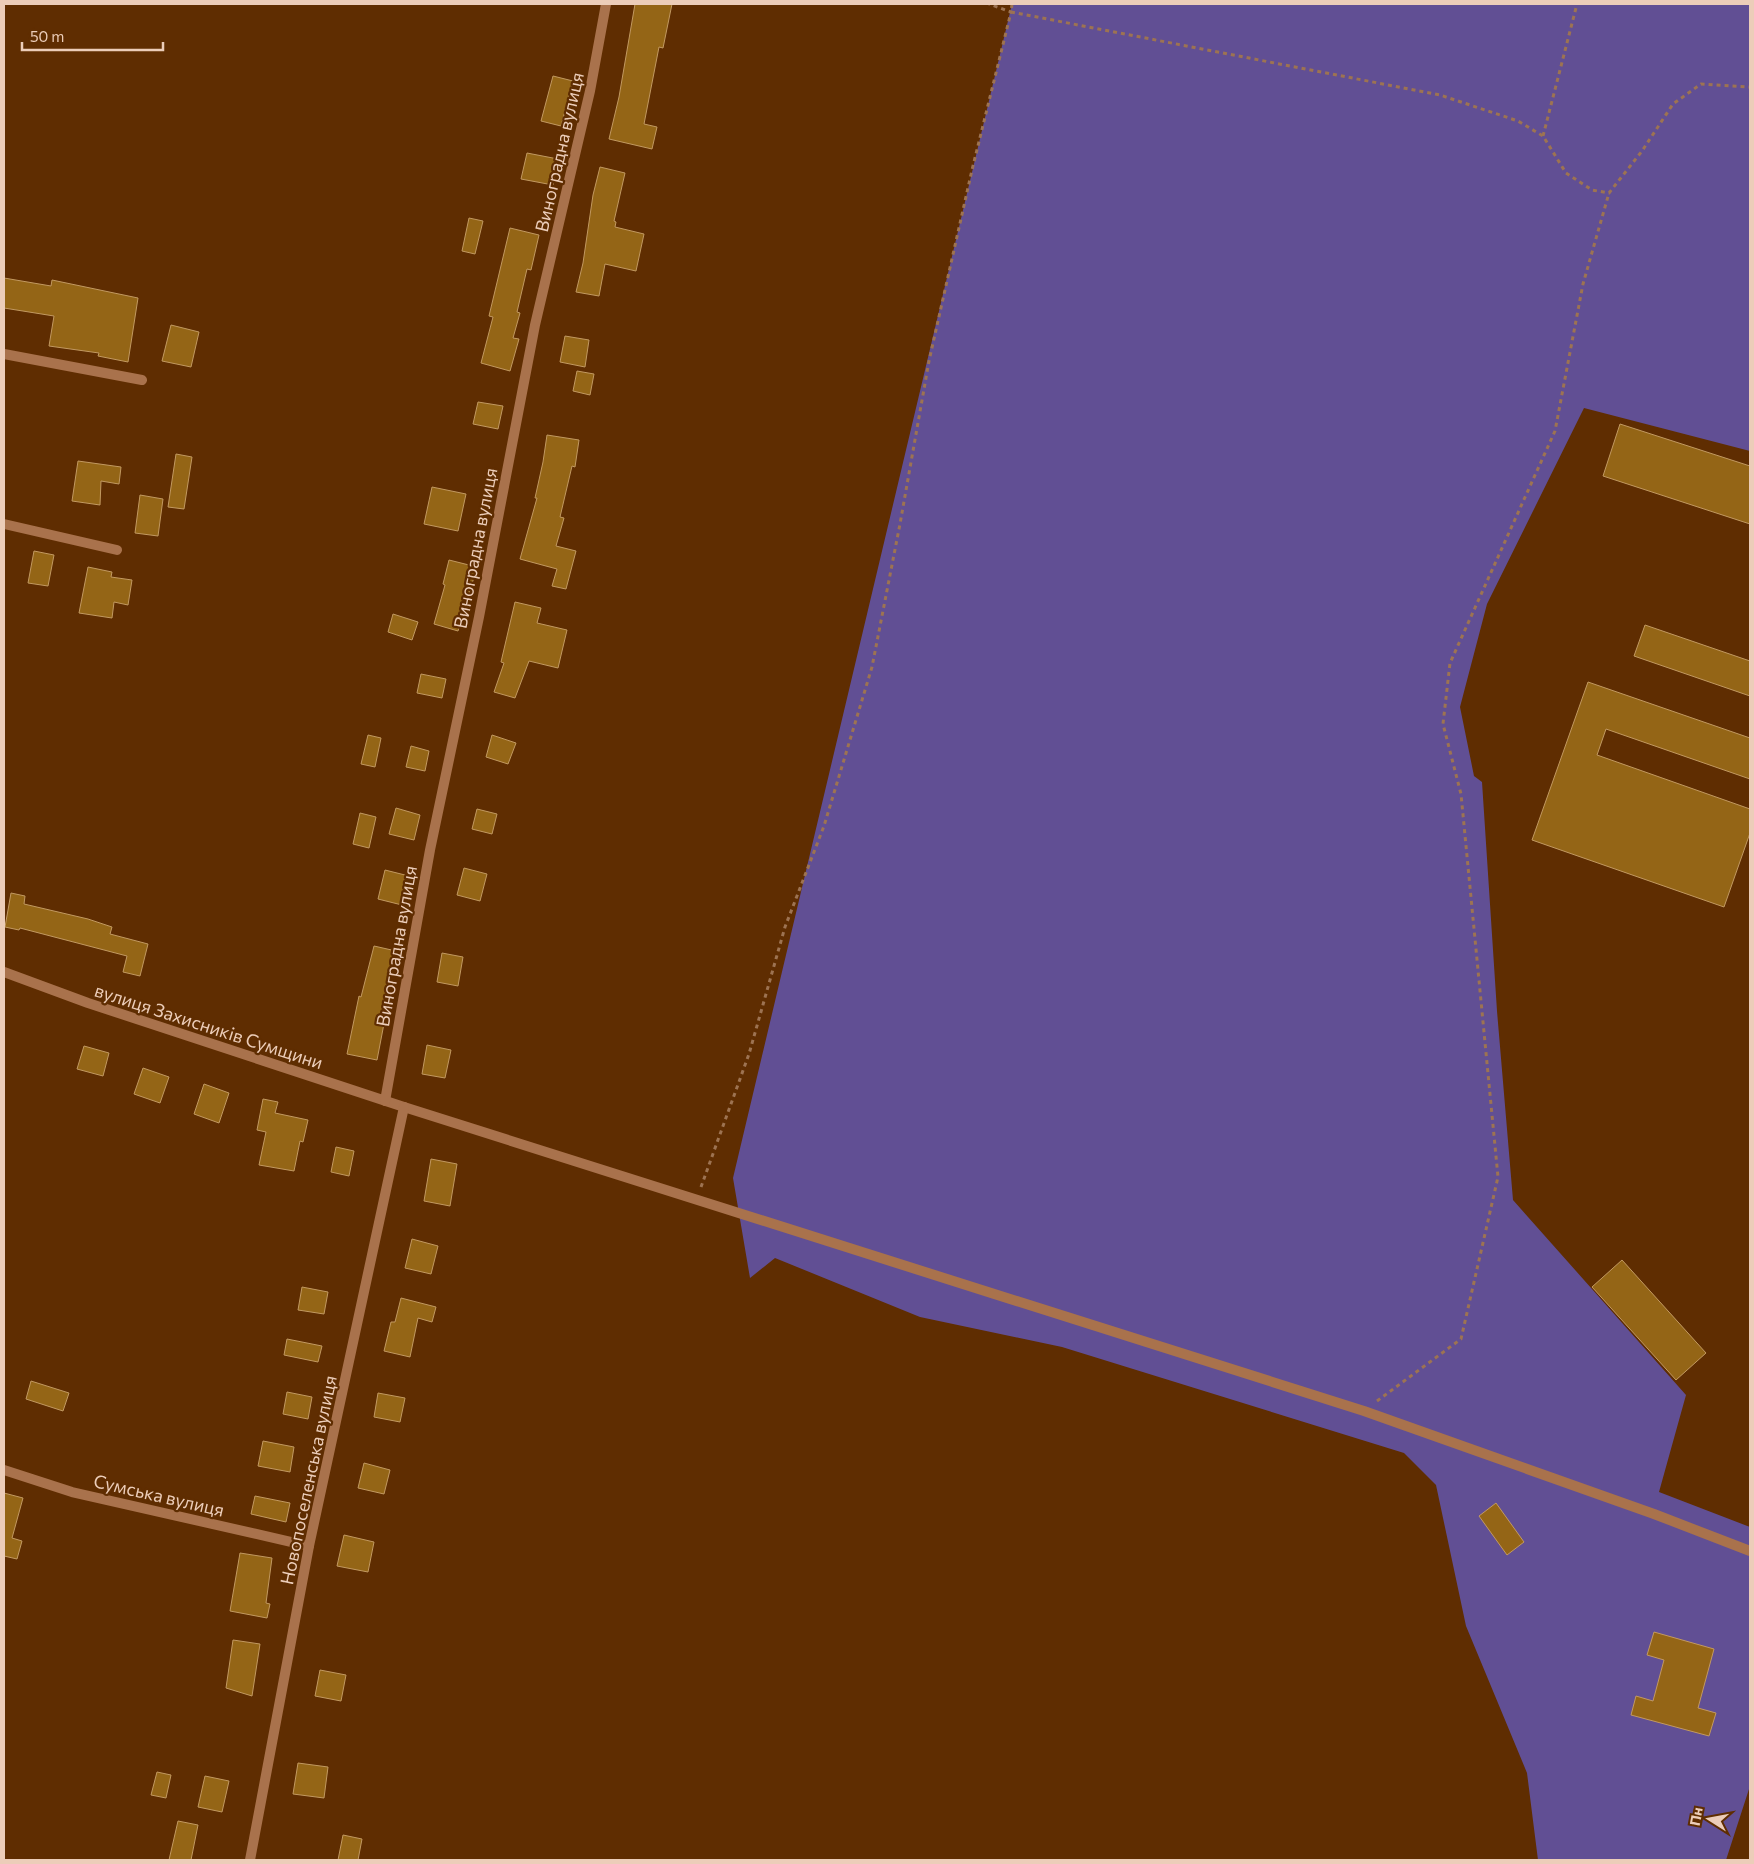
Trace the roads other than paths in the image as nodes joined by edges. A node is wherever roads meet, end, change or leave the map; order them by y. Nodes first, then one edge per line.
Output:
1 (606, 4) edge
2 (4, 354) edge
3 (142, 380) dead end
4 (4, 524) edge
5 (117, 550) dead end
6 (4, 972) edge
7 (386, 1101) junction
8 (404, 1108) junction
9 (4, 1470) edge
10 (309, 1546) junction
11 (1750, 1551) edge
12 (250, 1860) edge

1 - 7 street, Виноградна вулиця
2 - 3 street
4 - 5 street
6 - 7 street, вулиця Захисників Сумщини
7 - 8 street, вулиця Захисників Сумщини
8 - 10 street, Новопоселенська вулиця
8 - 11 street, вулиця Захисників Сумщини
9 - 10 street, Сумська вулиця
10 - 12 street, Новопоселенська вулиця

